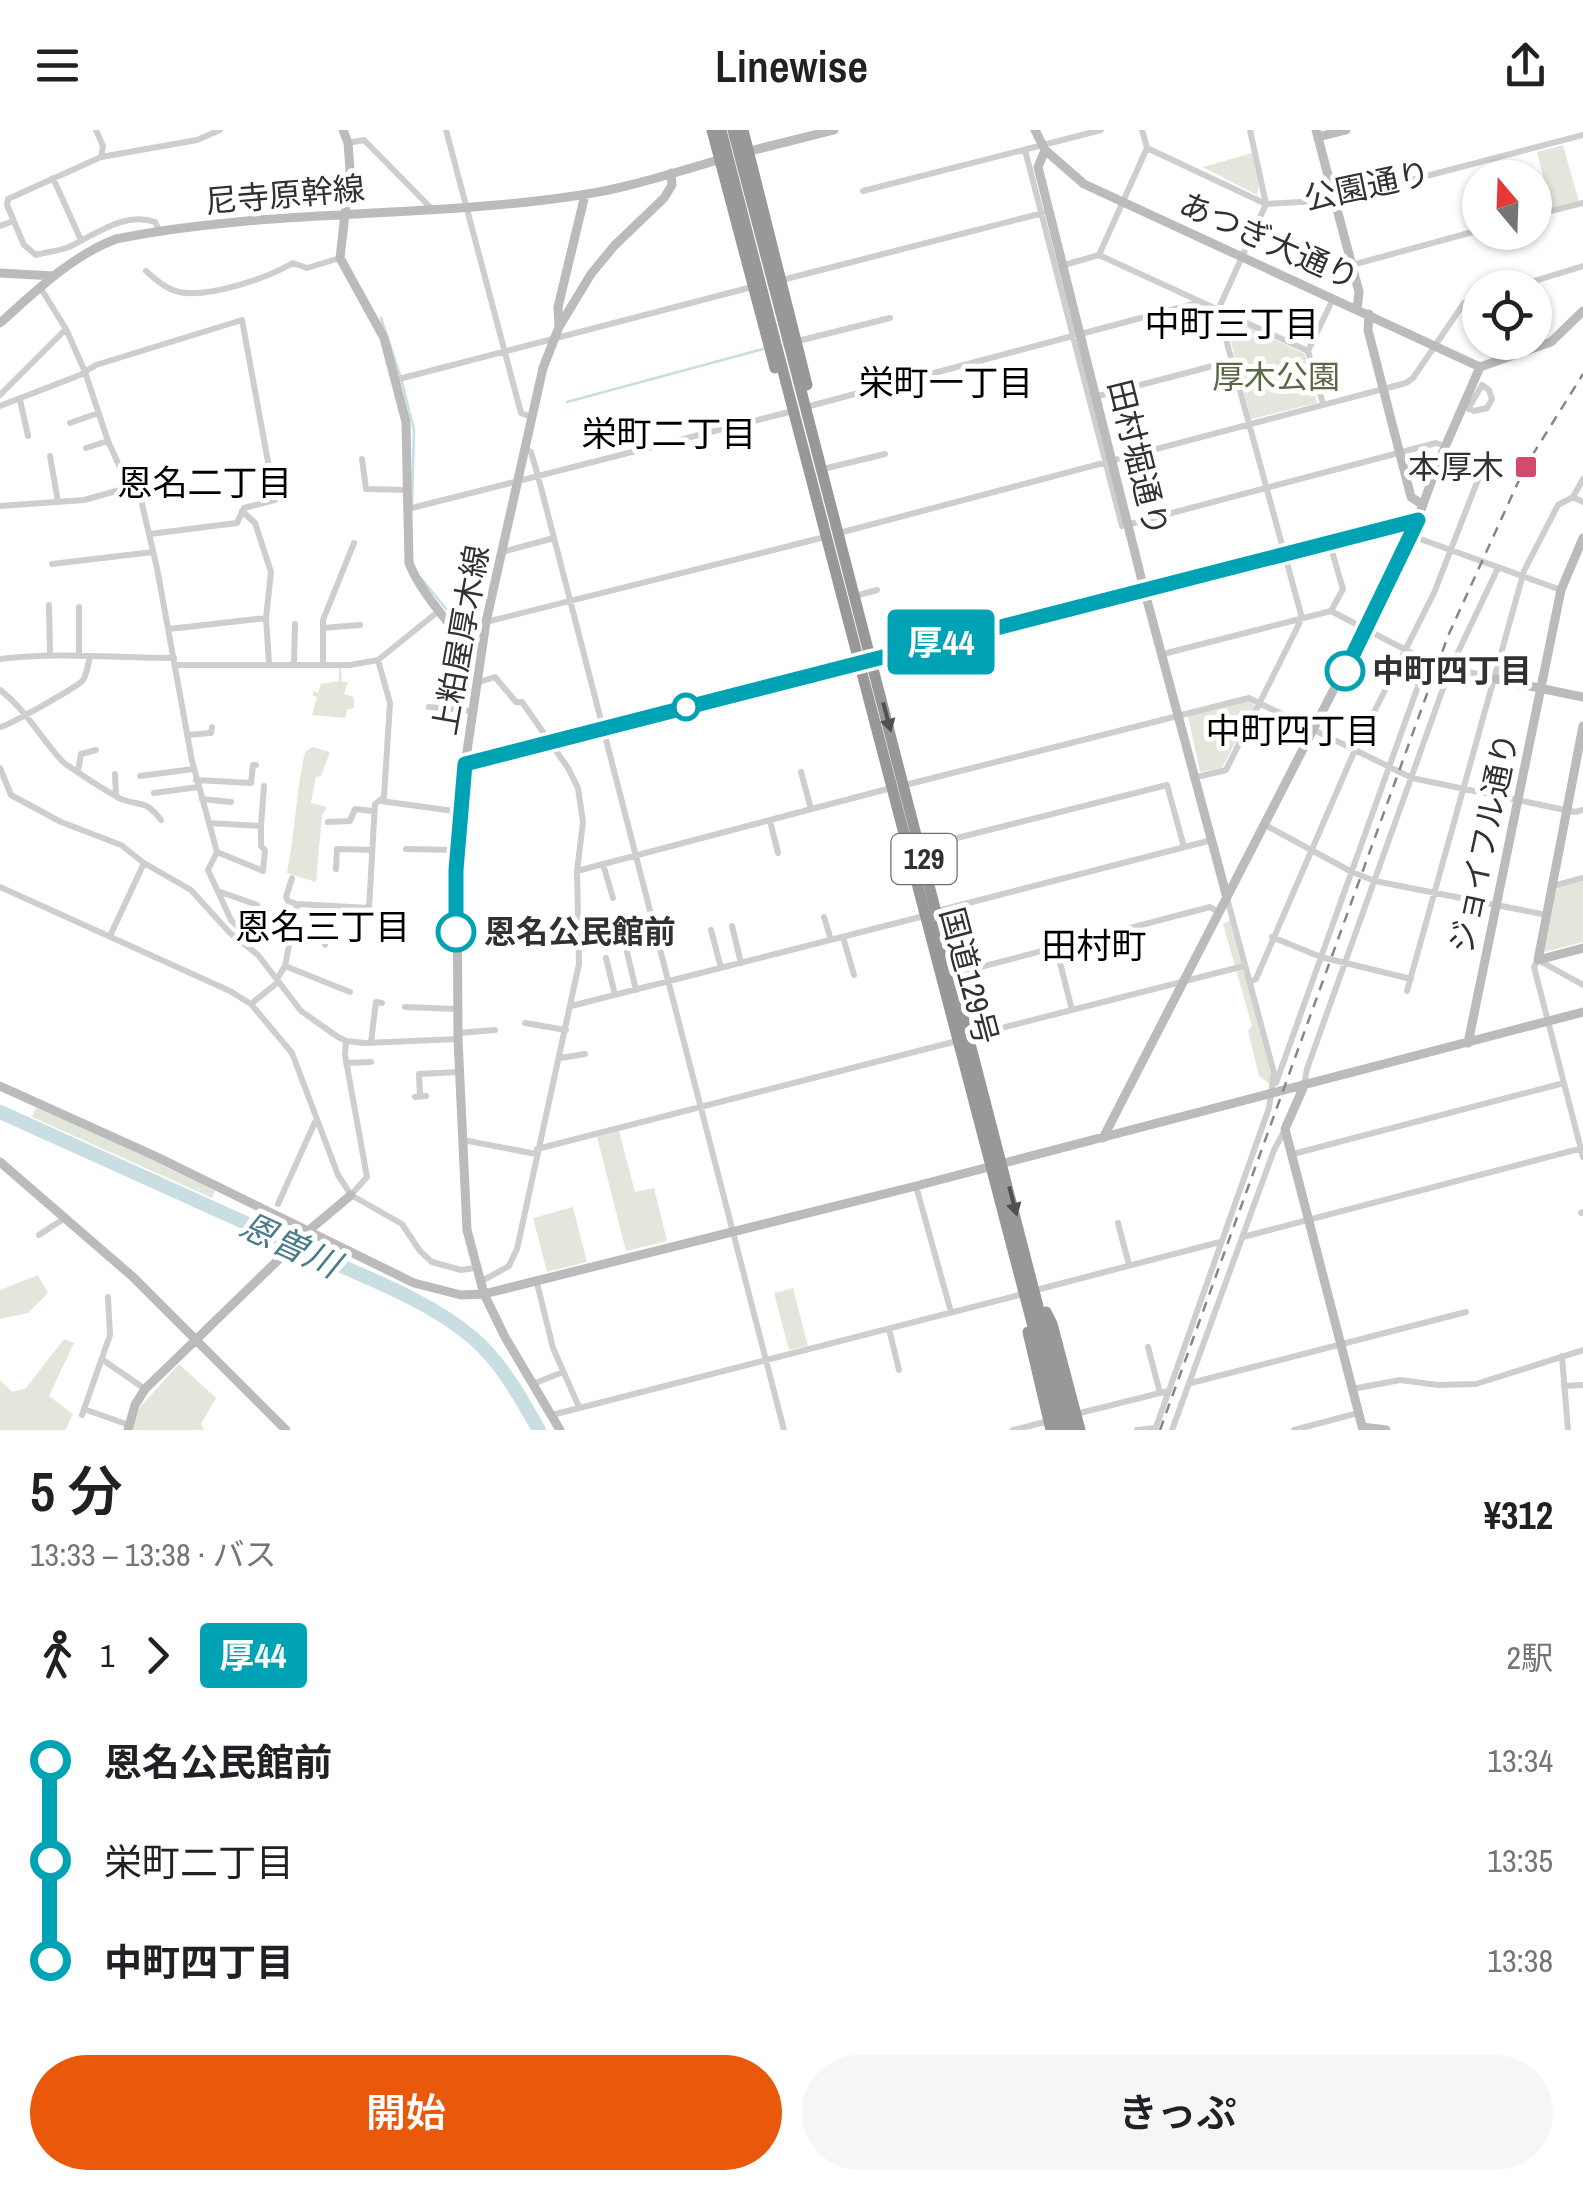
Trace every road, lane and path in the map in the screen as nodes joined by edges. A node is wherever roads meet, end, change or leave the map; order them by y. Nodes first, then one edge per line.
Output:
1 (96, 130) edge
2 (220, 130) edge
3 (343, 130) edge
4 (446, 130) edge
5 (712, 130) edge
6 (721, 130) edge
7 (733, 130) edge
8 (743, 130) edge
9 (834, 130) edge
10 (1035, 130) edge
11 (1101, 130) edge
12 (1142, 130) edge
13 (1250, 130) edge
14 (1346, 130) edge
15 (1317, 134) edge
16 (1583, 135) edge
17 (348, 144) junction
18 (1044, 148) junction
19 (1147, 148) junction
20 (1025, 150) junction
21 (749, 152) junction
22 (101, 158) junction
23 (720, 160) junction
24 (671, 173) junction
25 (53, 178) junction
26 (863, 191) dead end
27 (585, 195) junction
28 (1335, 200) junction
29 (1121, 201) junction
30 (1583, 203) edge
31 (1266, 204) junction
32 (466, 206) junction
33 (432, 209) junction
34 (1552, 211) edge
35 (1045, 212) junction
36 (344, 213) junction
37 (13, 220) junction
38 (0, 226) edge
39 (160, 232) junction
40 (1462, 235) edge
41 (81, 240) junction
42 (1099, 255) junction
43 (1242, 257) junction
44 (340, 258) junction
45 (1352, 265) junction
46 (1064, 266) junction
47 (1583, 266) edge
48 (146, 271) dead end
49 (0, 273) edge
50 (1552, 275) edge
51 (54, 276) junction
52 (782, 280) junction
53 (753, 286) junction
54 (40, 287) junction
55 (562, 287) junction
56 (576, 298) junction
57 (1333, 299) junction
58 (1201, 302) junction
59 (1462, 307) edge
60 (1357, 309) junction
61 (1218, 310) junction
62 (1583, 311) edge
63 (1369, 314) junction
64 (890, 318) dead end
65 (0, 323) edge
66 (560, 327) junction
67 (66, 329) junction
68 (1077, 336) junction
69 (554, 338) junction
70 (788, 344) junction
71 (1436, 346) junction
72 (504, 351) junction
73 (1308, 351) junction
74 (1232, 361) junction
75 (1480, 367) junction
76 (85, 372) junction
77 (395, 380) junction
78 (1383, 389) junction
79 (0, 394) edge
80 (1098, 396) junction
81 (20, 400) junction
82 (1323, 404) junction
83 (1462, 404) junction
84 (0, 406) edge
85 (98, 413) junction
86 (801, 413) junction
87 (530, 417) junction
88 (70, 423) dead end
89 (1250, 425) junction
90 (28, 436) dead end
91 (108, 441) junction
92 (1446, 446) junction
93 (86, 448) dead end
94 (524, 448) junction
95 (1400, 453) junction
96 (885, 454) dead end
97 (50, 456) dead end
98 (362, 459) dead end
99 (1439, 461) junction
100 (1111, 462) junction
101 (822, 470) junction
102 (538, 476) junction
103 (1583, 479) edge
104 (516, 481) junction
105 (131, 487) junction
106 (1267, 487) junction
107 (407, 490) junction
108 (0, 497) edge
109 (1573, 497) junction
110 (58, 502) junction
111 (1583, 502) edge
112 (1423, 505) junction
113 (0, 506) edge
114 (407, 509) junction
115 (242, 511) junction
116 (1418, 520) junction
117 (1126, 525) junction
118 (150, 534) junction
119 (833, 535) junction
120 (1412, 536) junction
121 (554, 538) junction
122 (1583, 538) edge
123 (1329, 540) junction
124 (355, 548) dead end
125 (1450, 551) junction
126 (153, 552) junction
127 (1284, 552) junction
128 (500, 553) junction
129 (1574, 555) junction
130 (52, 564) dead end
131 (1583, 564) edge
132 (1498, 568) junction
133 (1522, 577) junction
134 (1144, 589) junction
135 (877, 590) dead end
136 (1561, 590) junction
137 (856, 596) junction
138 (571, 602) junction
139 (49, 606) dead end
140 (79, 607) dead end
141 (440, 610) junction
142 (1332, 611) junction
143 (266, 618) junction
144 (1302, 618) junction
145 (486, 622) junction
146 (295, 624) dead end
147 (360, 625) dead end
148 (323, 628) junction
149 (169, 629) junction
150 (1366, 630) junction
151 (1406, 651) junction
152 (481, 652) junction
153 (50, 653) junction
154 (1163, 654) junction
155 (79, 656) junction
156 (90, 657) junction
157 (0, 659) edge
158 (378, 660) junction
159 (175, 661) junction
160 (866, 661) junction
161 (1426, 661) junction
162 (269, 663) junction
163 (294, 664) junction
164 (323, 664) junction
165 (1450, 669) junction
166 (1496, 678) junction
167 (476, 683) junction
168 (1540, 688) junction
169 (0, 690) edge
170 (1583, 697) edge
171 (1261, 703) junction
172 (429, 707) dead end
173 (472, 711) junction
174 (26, 713) junction
175 (1180, 714) junction
176 (1583, 726) edge
177 (212, 727) dead end
178 (0, 728) edge
179 (604, 729) junction
180 (1315, 730) junction
181 (187, 735) junction
182 (551, 742) junction
183 (96, 750) dead end
184 (1354, 752) junction
185 (465, 764) junction
186 (256, 765) dead end
187 (0, 768) edge
188 (194, 769) junction
189 (1389, 769) junction
190 (78, 772) junction
191 (801, 772) dead end
192 (115, 774) dead end
193 (145, 774) dead end
194 (1197, 777) junction
195 (1412, 778) junction
196 (197, 783) junction
197 (264, 786) dead end
198 (898, 787) junction
199 (0, 788) edge
200 (1464, 788) junction
201 (160, 790) dead end
202 (11, 795) junction
203 (116, 795) junction
204 (202, 798) junction
205 (380, 800) junction
206 (1518, 800) junction
207 (230, 802) dead end
208 (811, 809) junction
209 (1568, 810) junction
210 (1583, 810) edge
211 (374, 811) junction
212 (461, 812) junction
213 (162, 820) dead end
214 (770, 820) junction
215 (209, 822) junction
216 (328, 822) dead end
217 (1265, 825) junction
218 (261, 826) junction
219 (1213, 840) junction
220 (408, 846) dead end
221 (921, 846) junction
222 (1184, 848) junction
223 (372, 850) junction
224 (457, 850) junction
225 (1311, 850) junction
226 (217, 852) junction
227 (778, 853) dead end
228 (634, 856) junction
229 (144, 863) junction
230 (603, 864) junction
231 (334, 866) dead end
232 (576, 871) junction
233 (1352, 872) junction
234 (292, 878) dead end
235 (1583, 878) edge
236 (1376, 881) junction
237 (1553, 886) junction
238 (0, 887) edge
239 (218, 891) junction
240 (1434, 893) junction
241 (1226, 894) junction
242 (612, 898) dead end
243 (297, 904) junction
244 (331, 906) junction
245 (1496, 906) junction
246 (1218, 912) junction
247 (931, 914) junction
248 (1547, 915) junction
249 (824, 917) dead end
250 (732, 926) dead end
251 (711, 930) dead end
252 (110, 936) junction
253 (247, 936) junction
254 (843, 937) junction
255 (1272, 938) junction
256 (830, 940) junction
257 (325, 945) dead end
258 (1056, 948) junction
259 (1583, 948) edge
260 (251, 949) junction
261 (627, 952) dead end
262 (1320, 957) junction
263 (606, 958) dead end
264 (1538, 960) junction
265 (741, 963) junction
266 (1346, 963) junction
267 (285, 966) junction
268 (1244, 966) junction
269 (721, 968) junction
270 (954, 974) junction
271 (854, 975) dead end
272 (278, 980) junction
273 (1410, 980) junction
274 (1184, 981) junction
275 (668, 982) junction
276 (1248, 982) junction
277 (1583, 986) edge
278 (348, 989) dead end
279 (636, 990) junction
280 (1407, 990) dead end
281 (616, 995) junction
282 (376, 1002) dead end
283 (251, 1004) junction
284 (571, 1006) junction
285 (405, 1007) dead end
286 (458, 1009) junction
287 (1072, 1010) junction
288 (1583, 1012) edge
289 (1549, 1022) junction
290 (525, 1023) dead end
291 (566, 1030) junction
292 (492, 1031) dead end
293 (458, 1036) junction
294 (964, 1039) junction
295 (346, 1041) junction
296 (371, 1042) junction
297 (1468, 1043) junction
298 (585, 1054) dead end
299 (560, 1058) junction
300 (372, 1062) dead end
301 (346, 1063) junction
302 (460, 1072) junction
303 (1564, 1084) junction
304 (0, 1086) edge
305 (1304, 1086) junction
306 (1269, 1095) junction
307 (421, 1096) dead end
308 (701, 1107) junction
309 (316, 1120) junction
310 (1285, 1129) junction
311 (1103, 1138) junction
312 (462, 1140) junction
313 (1582, 1151) edge
314 (537, 1152) junction
315 (1293, 1154) junction
316 (0, 1162) edge
317 (997, 1165) junction
318 (916, 1186) junction
319 (352, 1195) junction
320 (278, 1204) dead end
321 (65, 1218) junction
322 (1308, 1219) junction
323 (1117, 1228) dead end
324 (733, 1233) junction
325 (304, 1234) junction
326 (39, 1235) dead end
327 (1222, 1239) junction
328 (1242, 1240) junction
329 (1129, 1266) junction
330 (475, 1268) junction
331 (479, 1282) junction
332 (538, 1283) junction
333 (484, 1294) junction
334 (108, 1297) dead end
335 (1031, 1297) junction
336 (952, 1312) junction
337 (1466, 1312) dead end
338 (888, 1329) junction
339 (196, 1342) junction
340 (1339, 1346) junction
341 (1583, 1350) edge
342 (1147, 1353) dead end
343 (1562, 1356) junction
344 (766, 1359) junction
345 (103, 1360) junction
346 (900, 1370) dead end
347 (563, 1372) junction
348 (533, 1384) junction
349 (1190, 1384) junction
350 (1583, 1384) edge
351 (1564, 1386) junction
352 (1352, 1389) junction
353 (145, 1390) junction
354 (1169, 1391) junction
355 (1160, 1393) junction
356 (579, 1408) junction
357 (1358, 1413) junction
358 (1076, 1414) junction
359 (552, 1415) junction
360 (1329, 1421) junction
361 (1050, 1425) edge
362 (128, 1427) edge
363 (1362, 1428) edge
364 (1156, 1429) edge
365 (286, 1430) edge
366 (560, 1430) edge
367 (784, 1430) edge
368 (1013, 1430) edge
369 (1060, 1430) edge
370 (1070, 1430) edge
371 (1080, 1430) edge
372 (1137, 1430) edge
373 (1172, 1430) edge
374 (1294, 1430) edge
375 (1331, 1430) edge
376 (1386, 1430) edge
377 (1568, 1430) edge

1 - 22 street
2 - 22 street
3 - 17 street
4 - 32 street
5 - 23 highway, 129
6 - 70 highway, 国道129号 / 129, bridge
7 - 70 highway, 国道129号 / 129, bridge
8 - 21 highway, 129
9 - 21 street
10 - 18 street
11 - 18 street
12 - 19 street
13 - 31 street
14 - 15 street
15 - 28 street
16 - 28 street, 公園通り
17 - 33 street
17 - 36 street
18 - 20 street
18 - 29 street, あつぎ大通り
18 - 35 street, 田村堀通り
19 - 29 street
19 - 31 street
20 - 26 street
20 - 35 street
21 - 23 street
21 - 52 highway, 129
22 - 25 street
23 - 24 street
23 - 53 highway, 129
24 - 27 street, 尼寺原幹線
24 - 56 street, 上粕屋厚木線
25 - 37 street
25 - 41 street
27 - 32 street, 尼寺原幹線
27 - 55 street
28 - 31 street, 公園通り
28 - 45 street
29 - 42 street
29 - 43 street, あつぎ大通り
30 - 34 street
31 - 43 street
32 - 33 street, 尼寺原幹線
32 - 72 street
33 - 36 street, 尼寺原幹線
35 - 46 street, 田村堀通り
35 - 52 street
35 - 68 street
36 - 39 street, 尼寺原幹線
36 - 44 street
37 - 38 street
37 - 41 street
39 - 41 street
39 - 51 street, 尼寺原幹線
40 - 45 street
42 - 46 street
42 - 58 street
43 - 57 street, あつぎ大通り
43 - 61 street
44 - 48 street
44 - 77 street
45 - 60 street
46 - 68 street, 田村堀通り
47 - 50 street
49 - 51 street
51 - 54 street, 尼寺原幹線
52 - 70 highway, 129
53 - 69 street
53 - 86 highway, 129
54 - 65 street, 尼寺原幹線
54 - 67 street
55 - 56 street
55 - 66 street
56 - 66 street, 上粕屋厚木線
57 - 60 street, あつぎ大通り
57 - 73 street
58 - 61 street
58 - 68 street
59 - 71 street
60 - 63 street, あつぎ大通り
61 - 73 street
61 - 74 street
62 - 75 street
63 - 71 street, あつぎ大通り
63 - 78 street
64 - 70 street
66 - 69 street, 上粕屋厚木線
67 - 76 street
67 - 79 street
68 - 80 street, 田村堀通り
68 - 86 street
68 - 100 street
69 - 72 street
69 - 87 street, 上粕屋厚木線
70 - 86 highway, 国道129号 / 129
70 - 86 highway, 129
71 - 75 street, あつぎ大通り
71 - 78 street
72 - 77 street
72 - 87 street
73 - 82 street
74 - 80 street
74 - 89 street
75 - 83 street
76 - 81 street
76 - 85 street
76 - 115 street
77 - 107 street
78 - 82 street
78 - 95 street
80 - 100 street, 田村堀通り
81 - 84 street
81 - 90 street
82 - 89 street
83 - 83 street
83 - 92 street
85 - 88 street
85 - 91 street
86 - 101 highway, 国道129号 / 129
86 - 102 street
86 - 119 highway, 国道129号 / 129
87 - 94 street, 上粕屋厚木線
89 - 100 street
89 - 106 street
91 - 93 street
91 - 105 street
92 - 95 street
92 - 99 street
94 - 102 street
94 - 104 street, 上粕屋厚木線
95 - 106 street
95 - 112 street
96 - 101 street
97 - 110 street
98 - 107 street
99 - 112 street
99 - 125 street
100 - 117 street, 田村堀通り
100 - 119 street
101 - 119 highway, 国道129号 / 129
102 - 104 street
102 - 121 street
103 - 109 street
104 - 114 street
104 - 128 street, 上粕屋厚木線
105 - 110 street
105 - 118 street
106 - 117 street
106 - 127 street
107 - 114 street
108 - 113 street
109 - 111 street
109 - 133 street
110 - 113 street
112 - 116 street
114 - 141 street
115 - 118 street
115 - 143 street
116 - 120 street
116 - 123 street
117 - 134 street, 田村堀通り
118 - 126 street
119 - 137 highway, 国道129号 / 129
119 - 138 street
119 - 160 highway, 国道129号 / 129
120 - 125 street
120 - 150 street
121 - 128 street
121 - 138 street
122 - 129 street, ジョイフル通り
123 - 127 street
123 - 142 street
124 - 148 street
125 - 132 street
125 - 151 street
126 - 130 street
126 - 149 street
127 - 134 street
127 - 144 street
128 - 145 street, 上粕屋厚木線
129 - 131 street
129 - 136 street, ジョイフル通り
132 - 133 street
132 - 165 street
133 - 136 street
133 - 166 street
134 - 154 street, 田村堀通り
134 - 160 street
135 - 137 street
136 - 168 street, ジョイフル通り
137 - 160 highway, 国道129号 / 129
138 - 145 street
138 - 179 street
139 - 153 street
140 - 155 street
141 - 152 street
141 - 158 street
142 - 144 street
142 - 150 street
143 - 149 street
143 - 162 street
144 - 154 street
144 - 171 street
145 - 152 street, 上粕屋厚木線
146 - 163 street
147 - 148 street
148 - 164 street
149 - 159 street
150 - 151 street
150 - 180 street
151 - 161 street
151 - 184 street
152 - 167 street, 上粕屋厚木線
153 - 155 street
153 - 157 street
154 - 175 street, 田村堀通り
155 - 156 street
156 - 159 street
156 - 174 street
158 - 164 street
158 - 205 street
159 - 162 street
159 - 181 street
160 - 179 street
160 - 198 highway, 国道129号 / 129
161 - 165 street
161 - 189 street
162 - 163 street
163 - 164 street
165 - 166 street
165 - 195 street
166 - 168 street
166 - 200 street
167 - 173 street, 上粕屋厚木線
167 - 182 street
168 - 170 street
168 - 206 street, ジョイフル通り
169 - 174 street
171 - 175 street
171 - 180 street
171 - 194 street
172 - 173 street
173 - 185 street, 上粕屋厚木線
174 - 178 street
174 - 190 street
175 - 194 street, 田村堀通り
175 - 198 street
176 - 209 street
177 - 181 street
179 - 182 street
179 - 228 street
180 - 184 street
180 - 217 street
181 - 188 street
182 - 185 street
182 - 232 street
183 - 190 street
184 - 189 street
184 - 225 street
185 - 212 street, 上粕屋厚木線
186 - 196 street
187 - 202 street
188 - 193 street
188 - 196 street
189 - 195 street
189 - 233 street
190 - 203 street
191 - 208 street
192 - 203 street
194 - 219 street, 田村堀通り
195 - 200 street
195 - 236 street
196 - 201 street
196 - 204 street
197 - 218 street
198 - 208 street
198 - 221 highway, 国道129号 / 129
198 - 247 highway, 国道129号 / 129
199 - 202 street
200 - 206 street
200 - 240 street
202 - 229 street
203 - 213 street
204 - 207 street
204 - 215 street
205 - 211 street
205 - 212 street
206 - 209 street
206 - 245 street, ジョイフル通り
208 - 214 street
209 - 210 street
209 - 237 street
211 - 216 street
211 - 223 street
212 - 224 street, 上粕屋厚木線
214 - 227 street
214 - 228 street
215 - 218 street
215 - 226 street
217 - 225 street
217 - 241 street
218 - 226 street
219 - 222 street
219 - 241 street, 田村堀通り
220 - 224 street
221 - 222 street
221 - 247 highway, 国道129号 / 129
222 - 247 street
223 - 231 street
223 - 244 street
224 - 286 street, 上粕屋厚木線
225 - 233 street
225 - 255 street
226 - 239 street
228 - 230 street
228 - 275 street
229 - 252 street
229 - 260 street
230 - 232 street
230 - 242 street
232 - 284 street
233 - 236 street
233 - 262 street
234 - 243 street
235 - 237 street
236 - 240 street
236 - 266 street
237 - 248 street
238 - 252 street
239 - 253 street
239 - 253 street
240 - 245 street
240 - 273 street
241 - 246 street
241 - 268 street
243 - 244 street
243 - 267 street
244 - 257 street
245 - 248 street
245 - 297 street, ジョイフル通り
246 - 258 street
246 - 274 street
247 - 254 street
247 - 270 highway, 国道129号 / 129
247 - 294 highway, 国道129号 / 129
248 - 264 street
249 - 256 street
250 - 265 street
251 - 269 street
252 - 283 street
253 - 260 street
254 - 256 street
254 - 271 street
255 - 262 street
255 - 276 street
256 - 265 street
258 - 270 street
258 - 287 street
259 - 264 street
260 - 272 street
261 - 279 street
262 - 266 street
262 - 306 street
263 - 281 street
264 - 277 street
264 - 289 street
265 - 269 street
266 - 273 street
266 - 305 street
267 - 272 street
267 - 278 street
268 - 274 street
268 - 276 street
269 - 275 street
270 - 294 highway, 国道129号 / 129
272 - 283 street
272 - 295 street
273 - 280 street
274 - 287 street
274 - 311 street
275 - 279 street
275 - 308 street
276 - 306 street
279 - 281 street
281 - 284 street
282 - 296 street
283 - 309 street
284 - 291 street
285 - 286 street
286 - 293 street, 上粕屋厚木線
287 - 294 street
288 - 289 street
289 - 297 street
289 - 303 street
290 - 291 street
291 - 299 street
292 - 293 street
293 - 296 street
293 - 302 street, 上粕屋厚木線
294 - 308 street
294 - 317 highway, 国道129号 / 129
295 - 296 street
295 - 301 street
297 - 305 street
298 - 299 street
299 - 314 street
300 - 301 street
301 - 319 street
302 - 307 street
302 - 312 street, 上粕屋厚木線
303 - 313 street
303 - 315 street
304 - 325 street
305 - 306 street
305 - 310 street
306 - 311 street
306 - 327 street
308 - 314 street
308 - 324 street
309 - 319 street
309 - 320 street
310 - 315 street
310 - 328 street
311 - 317 street
312 - 314 street
312 - 330 street, 上粕屋厚木線
313 - 322 street
314 - 331 street
315 - 322 street
316 - 321 street
317 - 318 street
317 - 335 highway, 国道129号 / 129
318 - 324 street
318 - 336 street
319 - 325 street
319 - 330 street
321 - 326 street
321 - 339 street
322 - 328 street
322 - 340 street
323 - 329 street
324 - 332 street
324 - 344 street
325 - 333 street
325 - 339 street
327 - 328 street
327 - 329 street
327 - 354 street
328 - 349 street
329 - 335 street
330 - 331 street, 上粕屋厚木線
331 - 333 street, 上粕屋厚木線
332 - 333 street
332 - 347 street
333 - 348 street, 上粕屋厚木線
334 - 345 street
335 - 336 street
335 - 358 highway
335 - 361 highway
335 - 369 highway, 国道129号 / 129
335 - 370 highway, 国道129号 / 129
336 - 338 street
337 - 340 street
338 - 344 street
338 - 346 street
339 - 353 street
339 - 365 street
340 - 349 street
340 - 352 street
341 - 343 street
342 - 355 street
343 - 351 street
343 - 352 street
344 - 356 street
344 - 367 street
345 - 353 street
345 - 362 street
347 - 348 street
347 - 356 street
348 - 359 street, 上粕屋厚木線
349 - 373 street
350 - 351 street
351 - 377 street
352 - 357 street
353 - 362 street
354 - 355 street
354 - 364 street
355 - 358 street
356 - 359 street
357 - 360 street
357 - 363 street
358 - 371 highway
359 - 366 street, 上粕屋厚木線
360 - 374 street
360 - 375 street
361 - 368 street
363 - 376 street
364 - 372 street

